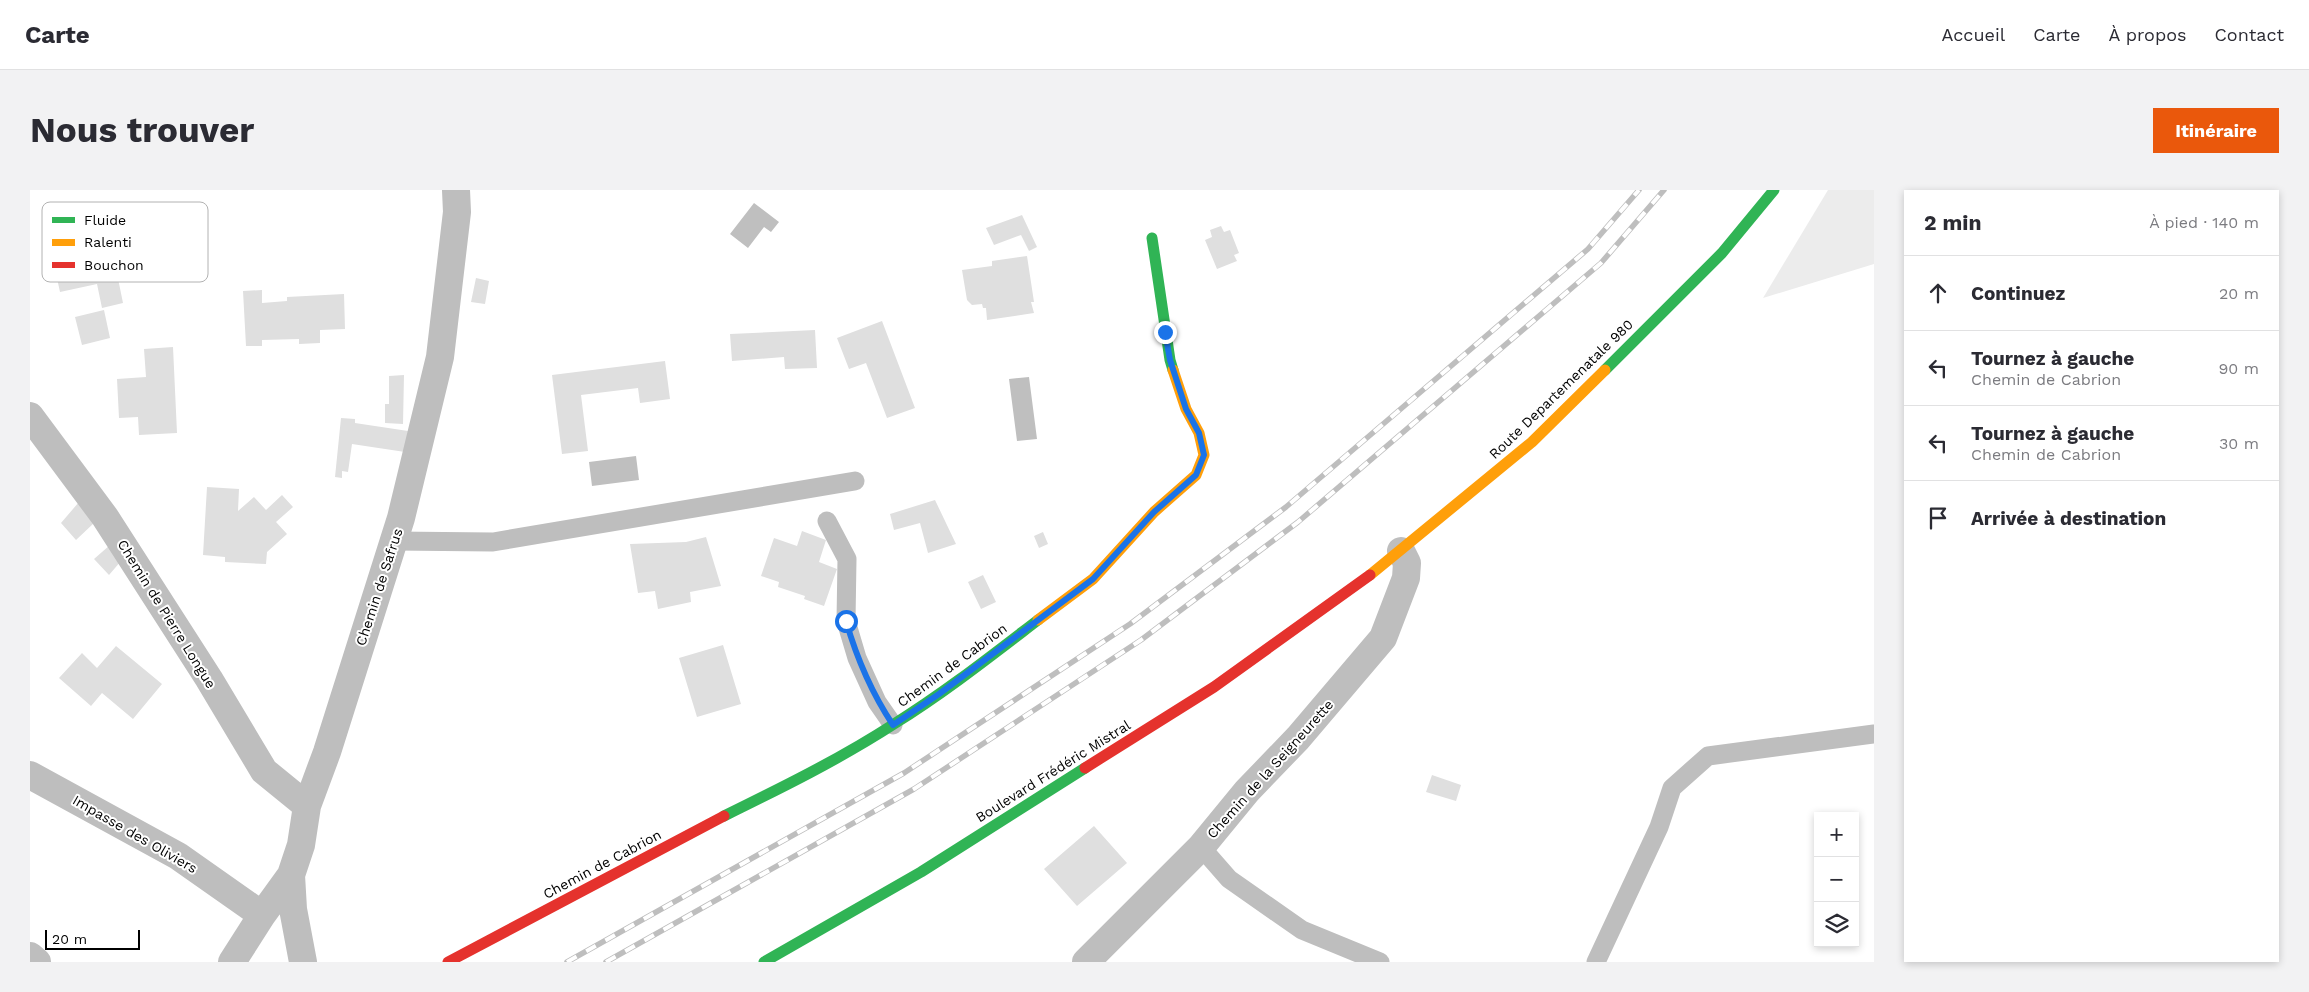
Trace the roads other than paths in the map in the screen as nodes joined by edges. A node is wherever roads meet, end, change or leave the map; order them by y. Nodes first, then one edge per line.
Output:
1 (456, 190) edge
2 (1774, 190) edge
3 (1152, 238) dead end
4 (30, 416) edge
5 (855, 481) dead end
6 (827, 521) dead end
7 (394, 540) junction
8 (1401, 551) junction
9 (1350, 591) joint
10 (893, 725) junction
11 (1874, 734) edge
12 (30, 775) edge
13 (307, 806) junction
14 (1200, 847) junction
15 (291, 875) junction
16 (262, 915) junction
17 (30, 956) edge
18 (37, 962) edge
19 (232, 962) edge
20 (303, 962) edge
21 (448, 962) edge
22 (764, 962) edge
23 (1086, 962) edge
24 (1380, 962) edge
25 (1596, 962) edge

1 - 7 street, Chemin de Safrus
2 - 8 main road, Route Departemenatale 980
3 - 10 main road, Chemin de Cabrion
4 - 13 street, Chemin de Pierre Longue
5 - 7 lane
6 - 10 lane
7 - 13 street, Chemin de Safrus
8 - 9 main road, Route Departemenatale 980
8 - 14 street, Chemin de la Seigneurette
9 - 22 main road, Boulevard Frédéric Mistral
10 - 21 main road, Chemin de Cabrion
11 - 25 lane
12 - 16 street, Impasse des Oliviers
13 - 15 street, Chemin de Safrus
14 - 23 street, Chemin de la Seigneurette
14 - 24 lane
15 - 16 street, Chemin de Safrus
15 - 20 street
16 - 19 street, Chemin de Safrus
17 - 18 street

